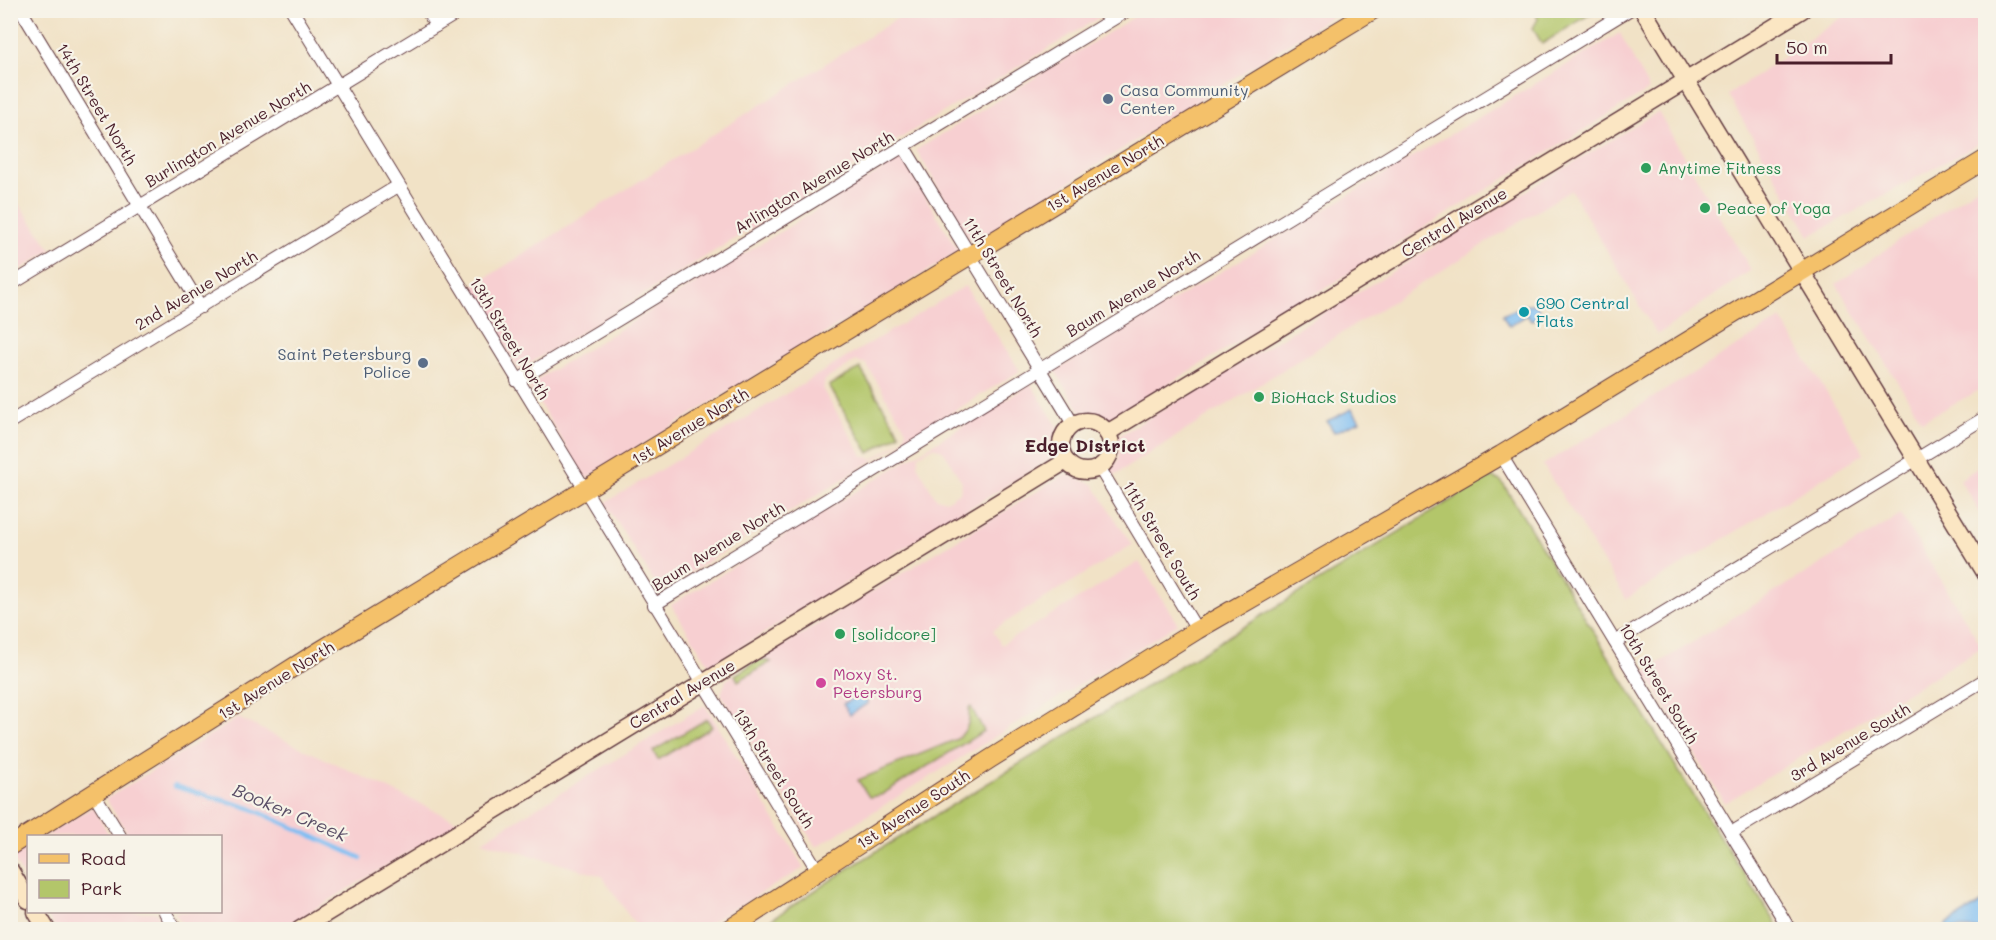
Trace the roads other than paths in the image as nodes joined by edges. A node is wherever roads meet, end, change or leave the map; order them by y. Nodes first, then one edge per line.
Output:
1 (21, 10) edge
2 (292, 10) edge
3 (427, 10) edge
4 (462, 10) edge
5 (1128, 10) edge
6 (1373, 10) edge
7 (1629, 10) edge
8 (1643, 10) edge
9 (1802, 10) edge
10 (436, 26) junction
11 (1686, 81) junction
12 (338, 87) junction
13 (904, 147) junction
14 (1986, 159) edge
15 (399, 186) junction
16 (140, 207) junction
17 (970, 255) junction
18 (1802, 271) junction
19 (10, 285) edge
20 (201, 307) junction
21 (1040, 369) junction
22 (517, 381) junction
23 (1986, 417) edge
24 (10, 422) edge
25 (1073, 424) junction
26 (1107, 433) junction
27 (1501, 454) junction
28 (1916, 459) junction
29 (1066, 461) junction
30 (1099, 467) junction
31 (584, 490) junction
32 (1986, 574) edge
33 (654, 605) junction
34 (1197, 630) junction
35 (1615, 642) junction
36 (1986, 679) edge
37 (701, 683) junction
38 (93, 792) junction
39 (1731, 833) junction
40 (119, 835) edge
41 (10, 846) edge
42 (10, 870) edge
43 (818, 871) junction
44 (27, 898) edge
45 (37, 913) edge
46 (166, 913) edge
47 (47, 930) edge
48 (176, 930) edge
49 (299, 930) edge
50 (728, 930) edge
51 (1790, 930) edge

1 - 16 street, 14th Street North
2 - 12 street, 13th Street North
3 - 10 street
4 - 10 street, Burlington Avenue North
5 - 13 street, Arlington Avenue North
6 - 17 main road, 1st Avenue North
7 - 21 street, Baum Avenue North
8 - 11 street
9 - 11 street, Central Avenue
10 - 12 street, Burlington Avenue North
11 - 18 street
11 - 26 street, Central Avenue
12 - 15 street, 13th Street North
12 - 16 street, Burlington Avenue North
13 - 17 street, 11th Street North
13 - 22 street, Arlington Avenue North
14 - 18 main road, 1st Avenue South
15 - 20 street, 2nd Avenue North
15 - 22 street, 13th Street North
16 - 19 street, Burlington Avenue North
16 - 20 street, 14th Street North
17 - 21 street, 11th Street North
17 - 31 main road, 1st Avenue North
18 - 27 main road, 1st Avenue South
18 - 28 street
20 - 24 street, 2nd Avenue North
21 - 25 street, 11th Street North
21 - 33 street, Baum Avenue North
22 - 31 street, 13th Street North
23 - 28 street
25 - 26 street
25 - 29 street
26 - 30 street
27 - 34 main road, 1st Avenue South
27 - 35 street, 10th Street South
28 - 32 street
28 - 35 street
29 - 30 street
29 - 37 street, Central Avenue
30 - 34 street, 11th Street South
31 - 33 street, 13th Street North
31 - 38 main road, 1st Avenue North
33 - 37 street, 13th Street North
34 - 43 main road, 1st Avenue South
35 - 39 street, 10th Street South
36 - 39 street, 3rd Avenue South
37 - 43 street, 13th Street South
37 - 49 street, Central Avenue
38 - 40 street
38 - 41 main road, 1st Avenue North
39 - 51 street, 10th Street South
42 - 44 street
43 - 50 main road, 1st Avenue South
45 - 47 street
46 - 48 street

